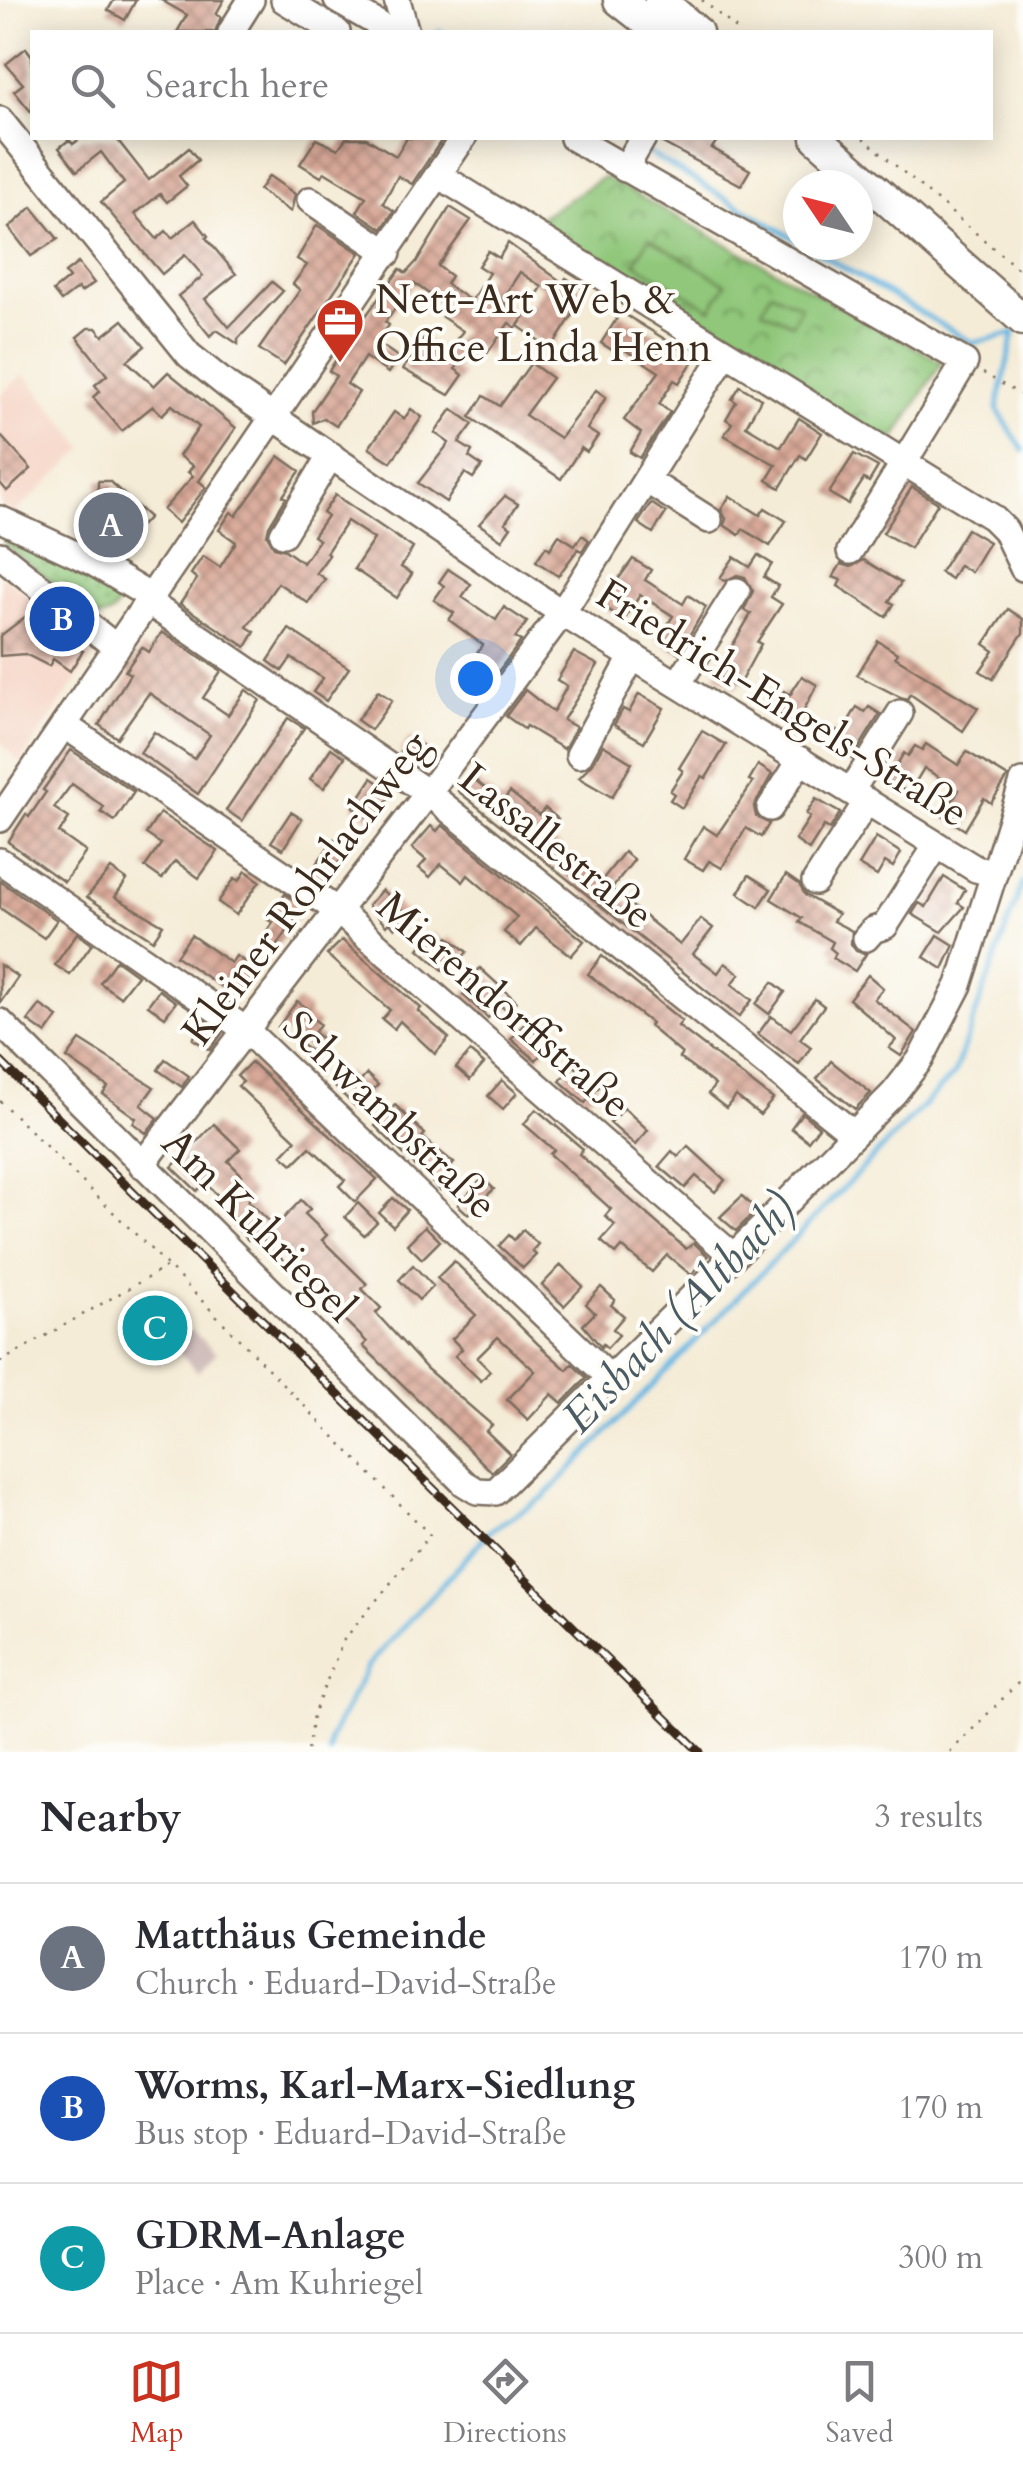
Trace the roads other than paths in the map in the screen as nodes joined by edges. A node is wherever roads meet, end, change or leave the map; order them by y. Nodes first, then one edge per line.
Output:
1 (251, 0) edge
2 (284, 0) edge
3 (338, 0) edge
4 (397, 0) edge
5 (619, 0) edge
6 (660, 0) edge
7 (703, 9) edge
8 (233, 30) edge
9 (335, 30) edge
10 (389, 30) edge
11 (405, 30) edge
12 (657, 30) edge
13 (0, 120) edge
14 (462, 140) edge
15 (584, 140) edge
16 (795, 140) edge
17 (818, 140) edge
18 (636, 150) edge
19 (832, 170) edge
20 (440, 176) junction
21 (310, 200) dead end
22 (873, 202) edge
23 (388, 253) junction
24 (982, 286) junction
25 (1016, 314) edge
26 (725, 354) junction
27 (272, 416) junction
28 (330, 455) junction
29 (906, 463) junction
30 (646, 480) junction
31 (0, 519) edge
32 (709, 520) dead end
33 (283, 534) dead end
34 (850, 551) dead end
35 (0, 555) edge
36 (1023, 568) edge
37 (737, 592) dead end
38 (149, 599) junction
39 (562, 613) junction
40 (117, 648) junction
41 (633, 656) junction
42 (678, 684) junction
43 (900, 713) dead end
44 (64, 725) junction
45 (579, 755) dead end
46 (801, 760) junction
47 (1023, 782) edge
48 (428, 793) junction
49 (859, 796) junction
50 (770, 808) dead end
51 (0, 818) edge
52 (937, 845) junction
53 (0, 862) edge
54 (992, 874) junction
55 (816, 882) dead end
56 (338, 911) junction
57 (866, 938) dead end
58 (0, 1022) edge
59 (246, 1030) junction
60 (854, 1134) junction
61 (142, 1164) junction
62 (733, 1256) junction
63 (610, 1378) junction
64 (464, 1482) joint

1 - 8 street
2 - 9 street
3 - 10 street
4 - 11 street
5 - 12 main road
6 - 7 main road
13 - 27 street, Friedrich-Engels-Straße
14 - 20 street
15 - 18 street
16 - 19 main road
17 - 24 main road
18 - 29 street
20 - 23 street
20 - 26 street
21 - 23 street
22 - 24 main road
23 - 27 street
24 - 25 main road
26 - 29 street
26 - 30 street, Kleiner Rohrlachweg
27 - 28 street, Friedrich-Engels-Straße
27 - 38 street
28 - 33 street
28 - 39 street, Friedrich-Engels-Straße
29 - 34 street
29 - 36 street
30 - 32 street
30 - 39 street, Kleiner Rohrlachweg
31 - 38 street, Lassallestraße
35 - 40 street
37 - 42 street
38 - 40 street
38 - 48 street, Lassallestraße
39 - 41 street, Friedrich-Engels-Straße
39 - 48 street, Kleiner Rohrlachweg
40 - 44 street
41 - 42 street, Friedrich-Engels-Straße
41 - 45 street
42 - 46 street, Friedrich-Engels-Straße
43 - 49 street
44 - 51 street
44 - 56 street, Mierendorffstraße
46 - 49 street, Friedrich-Engels-Straße
46 - 50 street
47 - 54 street
48 - 56 street, Kleiner Rohrlachweg
48 - 60 street, Lassallestraße
49 - 52 street, Friedrich-Engels-Straße
49 - 55 street
52 - 54 street, Friedrich-Engels-Straße
52 - 57 street
53 - 59 street, Schwambstraße
54 - 60 street, Friedrich-Engels-Straße
56 - 59 street, Kleiner Rohrlachweg
56 - 62 street, Mierendorffstraße
58 - 61 street, Am Kuhriegel
59 - 61 street, Kleiner Rohrlachweg
59 - 63 street, Schwambstraße
60 - 62 street, Friedrich-Engels-Straße
61 - 64 street, Am Kuhriegel
62 - 63 street, Friedrich-Engels-Straße
63 - 64 street, Friedrich-Engels-Straße

